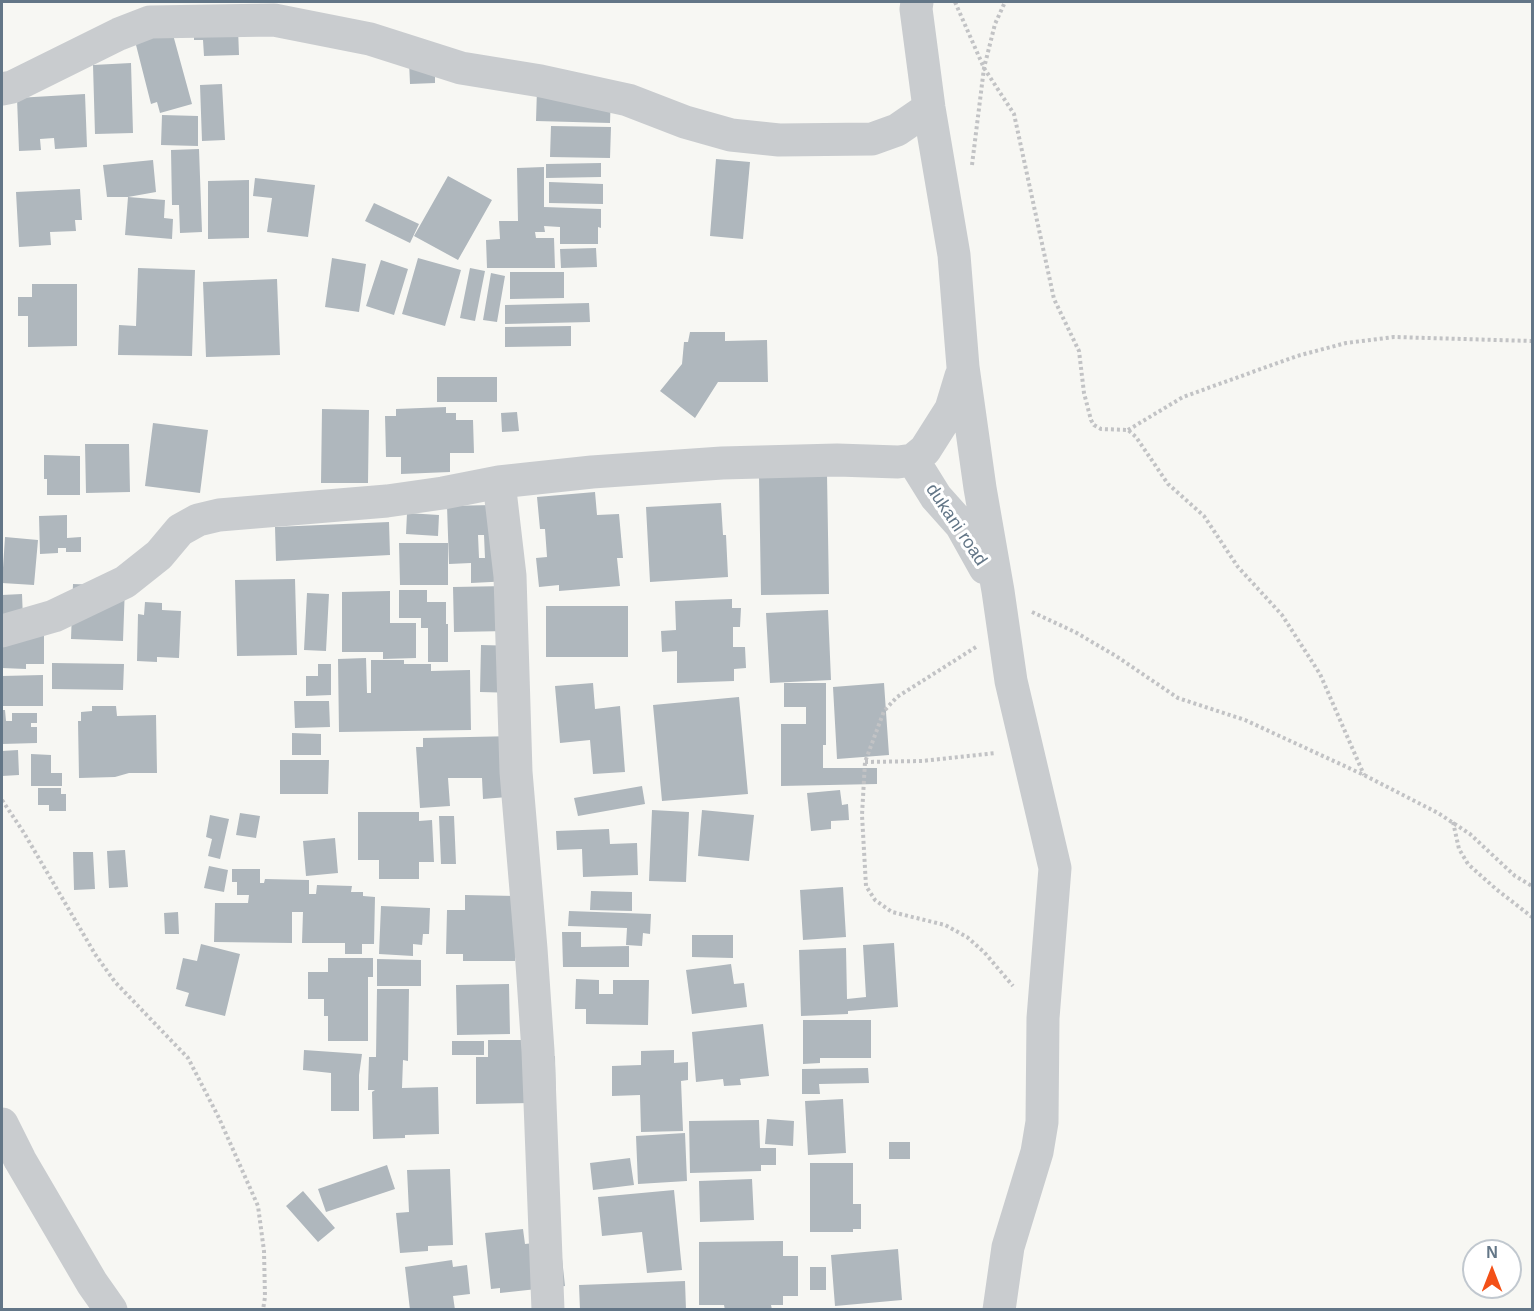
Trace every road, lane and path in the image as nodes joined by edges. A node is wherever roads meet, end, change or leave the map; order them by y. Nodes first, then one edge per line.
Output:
1 (917, 2) edge
2 (955, 2) edge
3 (1005, 2) edge
4 (984, 68) junction
5 (2, 89) edge
6 (929, 108) junction
7 (972, 167) dead end
8 (1533, 341) edge
9 (963, 367) junction
10 (1128, 430) junction
11 (913, 460) junction
12 (499, 482) junction
13 (998, 591) junction
14 (2, 632) edge
15 (983, 640) dead end
16 (1026, 750) junction
17 (865, 762) junction
18 (1364, 775) junction
19 (2, 800) edge
20 (1453, 821) junction
21 (1533, 886) edge
22 (1533, 917) edge
23 (1042, 1018) junction
24 (2, 1124) edge
25 (111, 1310) edge
26 (263, 1310) edge
27 (548, 1310) edge
28 (999, 1310) edge

1 - 6 street
2 - 4 path
3 - 4 path
4 - 7 path
4 - 10 path
5 - 6 street
6 - 9 street
8 - 10 path
9 - 11 street
9 - 13 street
10 - 18 path
11 - 12 street
11 - 13 street, dukani road
12 - 14 street
12 - 27 street
13 - 16 street
13 - 18 path
15 - 17 path
16 - 17 path
16 - 23 street
17 - 23 path
18 - 20 path
19 - 26 path
20 - 21 path
20 - 22 path
23 - 28 street
24 - 25 street

